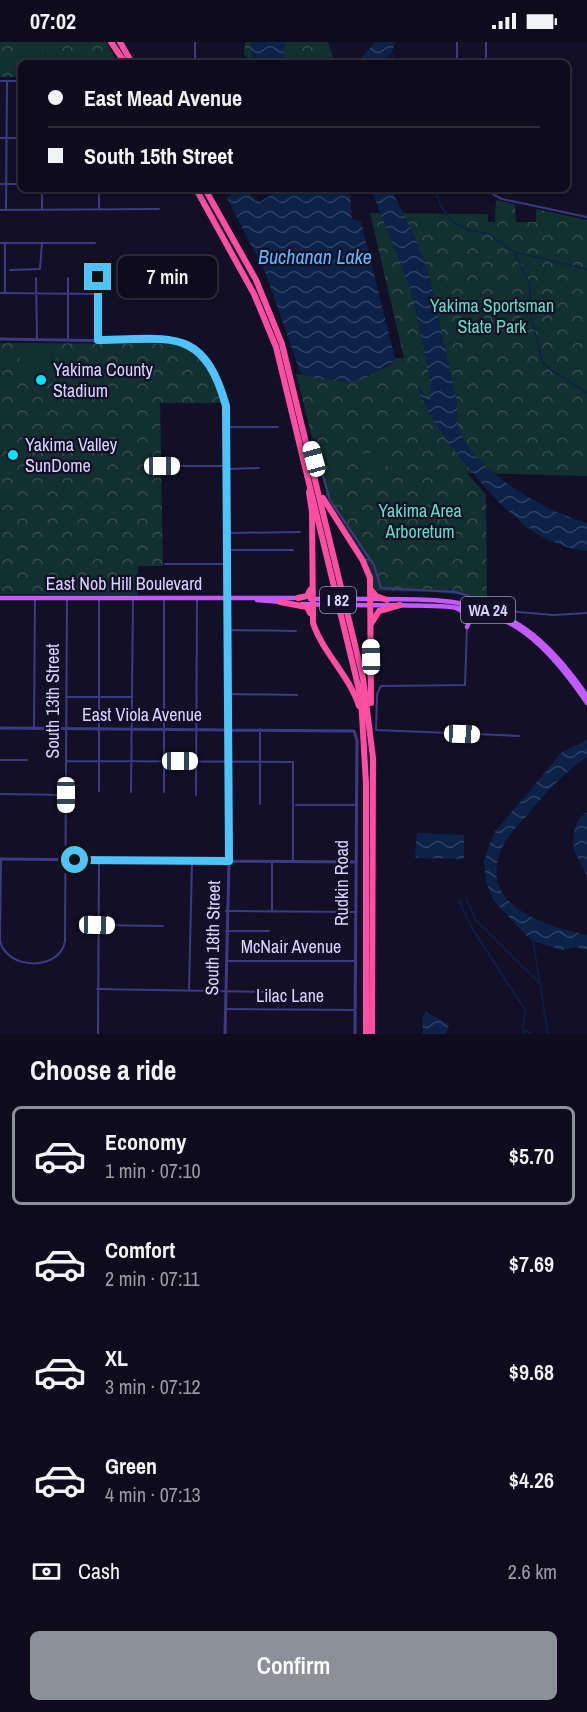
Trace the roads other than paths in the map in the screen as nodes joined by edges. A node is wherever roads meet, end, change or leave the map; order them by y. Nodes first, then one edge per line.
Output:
1 (112, 42) edge
2 (120, 42) edge
3 (195, 42) edge
4 (456, 42) edge
5 (486, 42) edge
6 (123, 60) edge
7 (130, 60) edge
8 (195, 60) edge
9 (457, 60) edge
10 (486, 60) edge
11 (0, 81) edge
12 (7, 81) junction
13 (18, 81) edge
14 (0, 138) edge
15 (7, 138) junction
16 (18, 138) edge
17 (0, 184) edge
18 (6, 184) junction
19 (18, 184) edge
20 (42, 192) edge
21 (99, 192) edge
22 (198, 192) edge
23 (207, 192) edge
24 (492, 192) edge
25 (99, 208) junction
26 (159, 209) dead end
27 (0, 210) edge
28 (6, 210) junction
29 (42, 210) junction
30 (587, 217) edge
31 (0, 243) edge
32 (5, 243) junction
33 (42, 243) junction
34 (95, 243) dead end
35 (10, 270) dead end
36 (98, 277) dead end
37 (36, 278) dead end
38 (68, 278) dead end
39 (0, 293) edge
40 (5, 293) junction
41 (37, 294) junction
42 (67, 294) junction
43 (98, 294) junction
44 (0, 339) edge
45 (37, 339) junction
46 (68, 340) junction
47 (98, 340) junction
48 (301, 417) junction
49 (296, 424) junction
50 (228, 427) junction
51 (278, 427) dead end
52 (162, 466) dead end
53 (228, 468) junction
54 (259, 468) dead end
55 (322, 472) dead end
56 (228, 532) junction
57 (300, 532) dead end
58 (229, 550) junction
59 (293, 550) dead end
60 (165, 564) dead end
61 (229, 564) junction
62 (312, 587) junction
63 (371, 590) junction
64 (468, 595) junction
65 (0, 598) edge
66 (35, 598) junction
67 (67, 598) junction
68 (99, 598) junction
69 (133, 598) junction
70 (164, 598) junction
71 (197, 598) junction
72 (229, 598) junction
73 (247, 598) junction
74 (298, 598) junction
75 (387, 600) junction
76 (280, 602) junction
77 (312, 602) junction
78 (371, 602) junction
79 (400, 605) junction
80 (454, 606) junction
81 (467, 606) junction
82 (479, 611) junction
83 (587, 613) edge
84 (313, 623) junction
85 (467, 624) junction
86 (371, 625) junction
87 (229, 630) junction
88 (296, 631) dead end
89 (576, 684) junction
90 (229, 694) junction
91 (297, 695) dead end
92 (587, 696) edge
93 (66, 697) junction
94 (99, 697) junction
95 (132, 697) junction
96 (587, 703) edge
97 (0, 728) edge
98 (34, 728) junction
99 (66, 728) junction
100 (99, 729) junction
101 (131, 729) junction
102 (164, 729) junction
103 (196, 729) junction
104 (228, 729) junction
105 (260, 729) junction
106 (374, 730) junction
107 (356, 733) joint
108 (519, 736) dead end
109 (0, 760) edge
110 (27, 760) dead end
111 (66, 761) junction
112 (99, 761) junction
113 (131, 761) junction
114 (164, 761) junction
115 (196, 761) junction
116 (228, 761) junction
117 (260, 762) junction
118 (366, 784) junction
119 (99, 791) dead end
120 (131, 792) dead end
121 (164, 792) dead end
122 (0, 794) edge
123 (66, 795) junction
124 (196, 795) dead end
125 (260, 804) dead end
126 (296, 805) dead end
127 (356, 805) junction
128 (1, 859) edge
129 (66, 860) junction
130 (99, 860) junction
131 (192, 861) junction
132 (229, 861) junction
133 (273, 861) junction
134 (293, 861) junction
135 (356, 862) junction
136 (226, 911) junction
137 (272, 912) junction
138 (356, 912) junction
139 (97, 925) junction
140 (163, 926) dead end
141 (226, 931) junction
142 (269, 931) dead end
143 (226, 961) junction
144 (355, 961) junction
145 (97, 989) junction
146 (189, 990) junction
147 (225, 992) junction
148 (269, 992) dead end
149 (225, 1009) junction
150 (355, 1010) junction
151 (98, 1034) edge
152 (225, 1034) edge
153 (355, 1034) edge
154 (366, 1034) edge
155 (372, 1034) edge

1 - 6 highway
2 - 7 highway
3 - 8 street
4 - 9 street
5 - 10 street
11 - 12 street
12 - 13 street
12 - 15 street
14 - 15 street
15 - 16 street
15 - 18 street
17 - 18 street
18 - 19 street
18 - 28 street
20 - 29 street
21 - 25 street
22 - 49 highway, I 82
23 - 48 highway, I 82
24 - 30 street
25 - 26 street
25 - 29 street
27 - 28 street
28 - 29 street
31 - 32 street
32 - 33 street
32 - 40 street
33 - 34 street
33 - 35 street
36 - 43 street
37 - 41 street
38 - 42 street
39 - 40 street
40 - 41 street
41 - 42 street
41 - 45 street
42 - 43 street
42 - 46 street
43 - 47 street
44 - 45 street
45 - 46 street
46 - 47 street
47 - 50 street, South 18th Street
48 - 63 highway
48 - 106 highway, I 82
49 - 62 highway
49 - 118 highway, I 82
50 - 51 street
50 - 53 street, South 18th Street
52 - 53 street
53 - 54 street
53 - 56 street, South 18th Street
55 - 64 street
56 - 57 street
56 - 58 street, South 18th Street
58 - 59 street
58 - 61 street, South 18th Street
60 - 61 street
61 - 72 street, South 18th Street
62 - 74 highway
62 - 77 highway
63 - 75 highway, WA 24
63 - 78 highway
64 - 81 street
64 - 83 street
65 - 66 main road, East Nob Hill Boulevard
66 - 67 main road, East Nob Hill Boulevard
66 - 98 street
67 - 68 main road, East Nob Hill Boulevard
67 - 93 street, South 13th Street
68 - 69 main road, East Nob Hill Boulevard
68 - 94 street
69 - 70 main road, East Nob Hill Boulevard
69 - 95 street
70 - 71 main road, East Nob Hill Boulevard
70 - 102 street
71 - 72 main road, East Nob Hill Boulevard
71 - 103 street
72 - 73 main road, East Nob Hill Boulevard
72 - 87 street, South 18th Street
73 - 74 main road, East Nob Hill Boulevard
73 - 76 main road, East Nob Hill Boulevard
74 - 77 main road, East Nob Hill Boulevard
75 - 78 main road, WA 24
75 - 81 main road, WA 24
76 - 77 main road, East Nob Hill Boulevard
76 - 84 highway
77 - 78 main road, East Nob Hill Boulevard / WA 24, bridge
77 - 84 highway
78 - 79 main road, WA 24
78 - 86 highway
79 - 80 main road, WA 24
79 - 86 highway, WA 24
80 - 81 main road, WA 24
80 - 85 main road
81 - 82 main road, WA 24
81 - 85 street
81 - 89 main road, WA 24
82 - 85 main road
82 - 89 main road, WA 24
84 - 118 highway
85 - 106 street
86 - 106 highway
87 - 88 street
87 - 90 street, South 18th Street
89 - 92 main road, WA 24
89 - 96 main road, WA 24
90 - 91 street
90 - 104 street, South 18th Street
93 - 94 street
93 - 99 street, South 13th Street
94 - 95 street
94 - 100 street
95 - 101 street
97 - 98 street, East Viola Avenue
98 - 99 street, East Viola Avenue
99 - 100 street, East Viola Avenue
99 - 111 street, South 13th Street
100 - 101 street, East Viola Avenue
100 - 112 street
101 - 102 street, East Viola Avenue
101 - 113 street
102 - 103 street, East Viola Avenue
102 - 114 street
103 - 104 street, East Viola Avenue
103 - 115 street
104 - 105 street, East Viola Avenue
104 - 116 street, South 18th Street
105 - 107 street, East Viola Avenue
105 - 117 street
106 - 108 street
106 - 155 highway, I 82
107 - 127 street, Rudkin Road
109 - 110 street
111 - 112 street
111 - 123 street, South 13th Street
112 - 113 street
112 - 119 street
113 - 114 street
113 - 120 street
114 - 115 street
114 - 121 street
115 - 116 street
115 - 124 street
116 - 117 street
116 - 132 street, South 18th Street
117 - 125 street
117 - 134 street
118 - 154 highway, I 82
122 - 123 street
123 - 129 street, South 13th Street
126 - 127 street
127 - 135 street, Rudkin Road
128 - 129 street
128 - 129 street, South 13th Street
129 - 130 street
130 - 131 street
130 - 139 street
131 - 132 street
131 - 146 street
132 - 133 street
132 - 136 street, South 18th Street
133 - 134 street
133 - 137 street
134 - 135 street
135 - 138 street, Rudkin Road
136 - 137 street
136 - 141 street, South 18th Street
137 - 138 street
138 - 144 street, Rudkin Road
139 - 140 street
139 - 145 street
141 - 142 street
141 - 143 street, South 18th Street
143 - 144 street, McNair Avenue
143 - 147 street, South 18th Street
144 - 150 street, Rudkin Road
145 - 146 street
145 - 151 street
146 - 147 street
147 - 148 street
147 - 149 street, South 18th Street
149 - 150 street, Lilac Lane
149 - 152 street, South 18th Street
150 - 153 street, Rudkin Road

